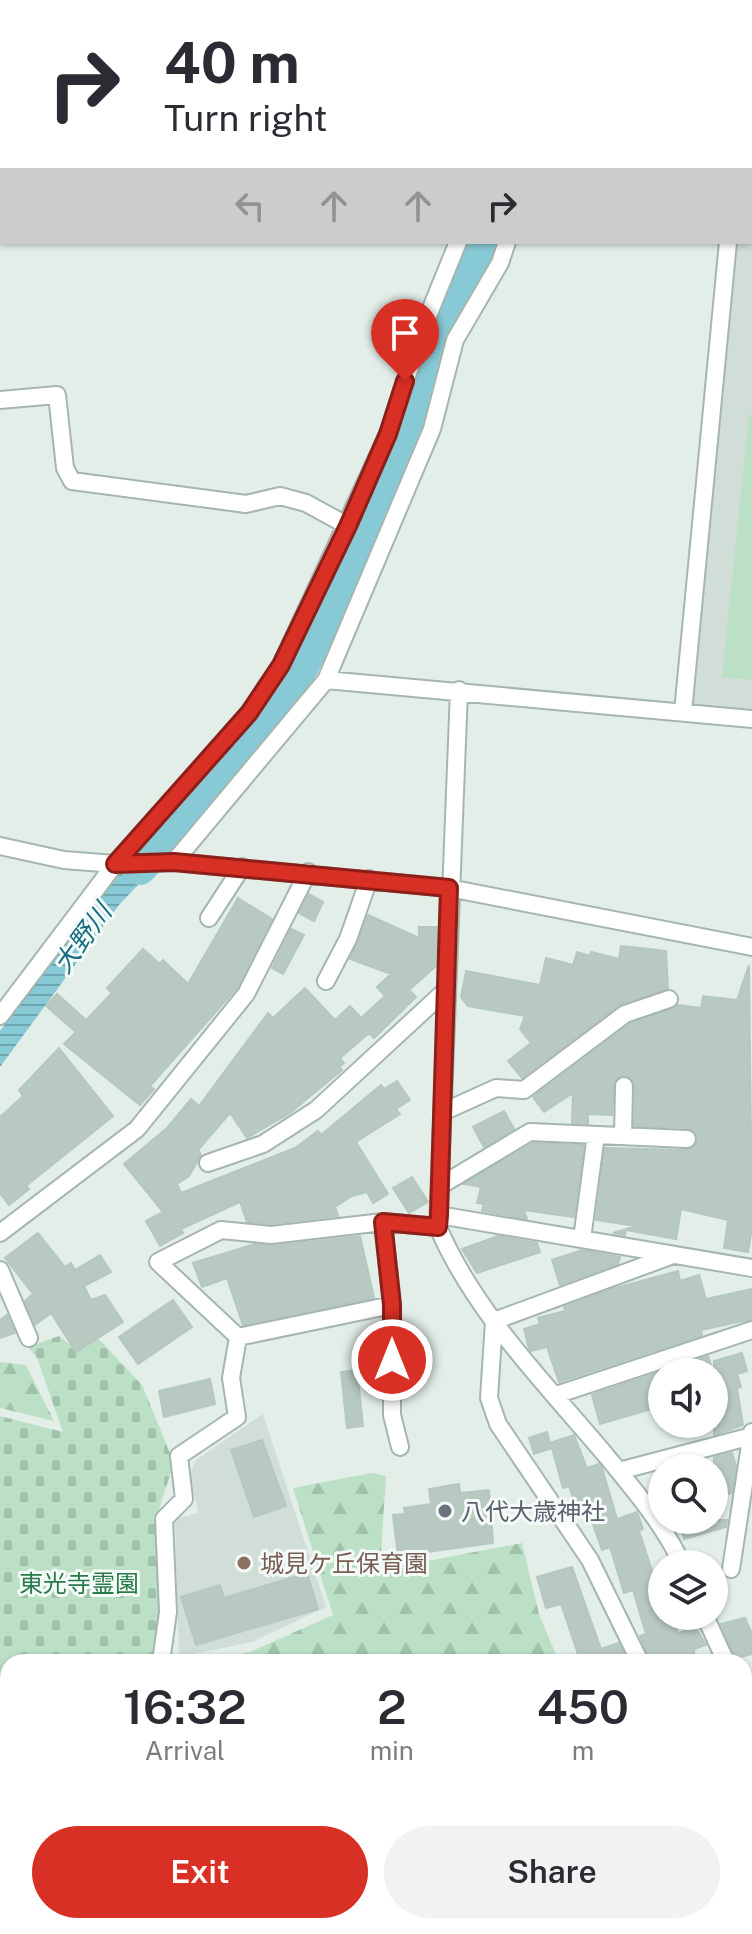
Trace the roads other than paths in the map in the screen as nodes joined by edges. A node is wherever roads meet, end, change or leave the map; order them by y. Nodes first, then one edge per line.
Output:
1 (457, 244) edge
2 (506, 244) edge
3 (728, 244) edge
4 (0, 400) edge
5 (348, 526) junction
6 (326, 680) junction
7 (459, 690) junction
8 (683, 712) junction
9 (752, 719) edge
10 (0, 846) edge
11 (168, 863) junction
12 (115, 864) junction
13 (242, 867) junction
14 (308, 872) junction
15 (369, 879) junction
16 (449, 888) junction
17 (209, 918) dead end
18 (752, 947) edge
19 (326, 981) dead end
20 (446, 990) junction
21 (669, 999) dead end
22 (0, 1016) edge
23 (624, 1086) dead end
24 (443, 1112) junction
25 (596, 1135) junction
26 (623, 1136) junction
27 (687, 1139) dead end
28 (208, 1163) dead end
29 (440, 1186) junction
30 (439, 1221) junction
31 (383, 1222) junction
32 (0, 1233) edge
33 (582, 1239) junction
34 (674, 1254) junction
35 (752, 1268) edge
36 (0, 1270) edge
37 (392, 1305) junction
38 (494, 1321) junction
39 (752, 1330) edge
40 (238, 1337) junction
41 (29, 1338) dead end
42 (556, 1395) junction
43 (752, 1435) edge
44 (400, 1447) dead end
45 (619, 1471) junction
46 (747, 1502) edge
47 (673, 1550) edge
48 (731, 1569) dead end
49 (711, 1630) edge
50 (162, 1654) edge
51 (636, 1654) edge
52 (722, 1654) edge

1 - 5 street
2 - 6 street
3 - 8 street
4 - 5 street
5 - 12 street
6 - 7 street
6 - 11 street
7 - 8 street
7 - 16 street
8 - 9 street
10 - 12 street
11 - 12 street
11 - 13 street
12 - 22 street
13 - 14 street
13 - 17 street
14 - 15 street
14 - 32 street
15 - 16 street
15 - 19 street
16 - 18 street
16 - 20 street
20 - 24 street
20 - 28 street
21 - 24 street
23 - 26 street
24 - 29 street
25 - 26 street
25 - 29 street
25 - 33 street
26 - 27 street
29 - 30 street
30 - 31 street
30 - 33 street
30 - 38 street
31 - 37 street
31 - 40 street
33 - 34 street
34 - 35 street
34 - 38 street
36 - 41 street
37 - 40 street
37 - 44 street
38 - 42 street
38 - 51 street
39 - 42 street
40 - 50 street
42 - 45 street
43 - 45 street
43 - 46 street
45 - 47 street
46 - 48 street
49 - 52 street

